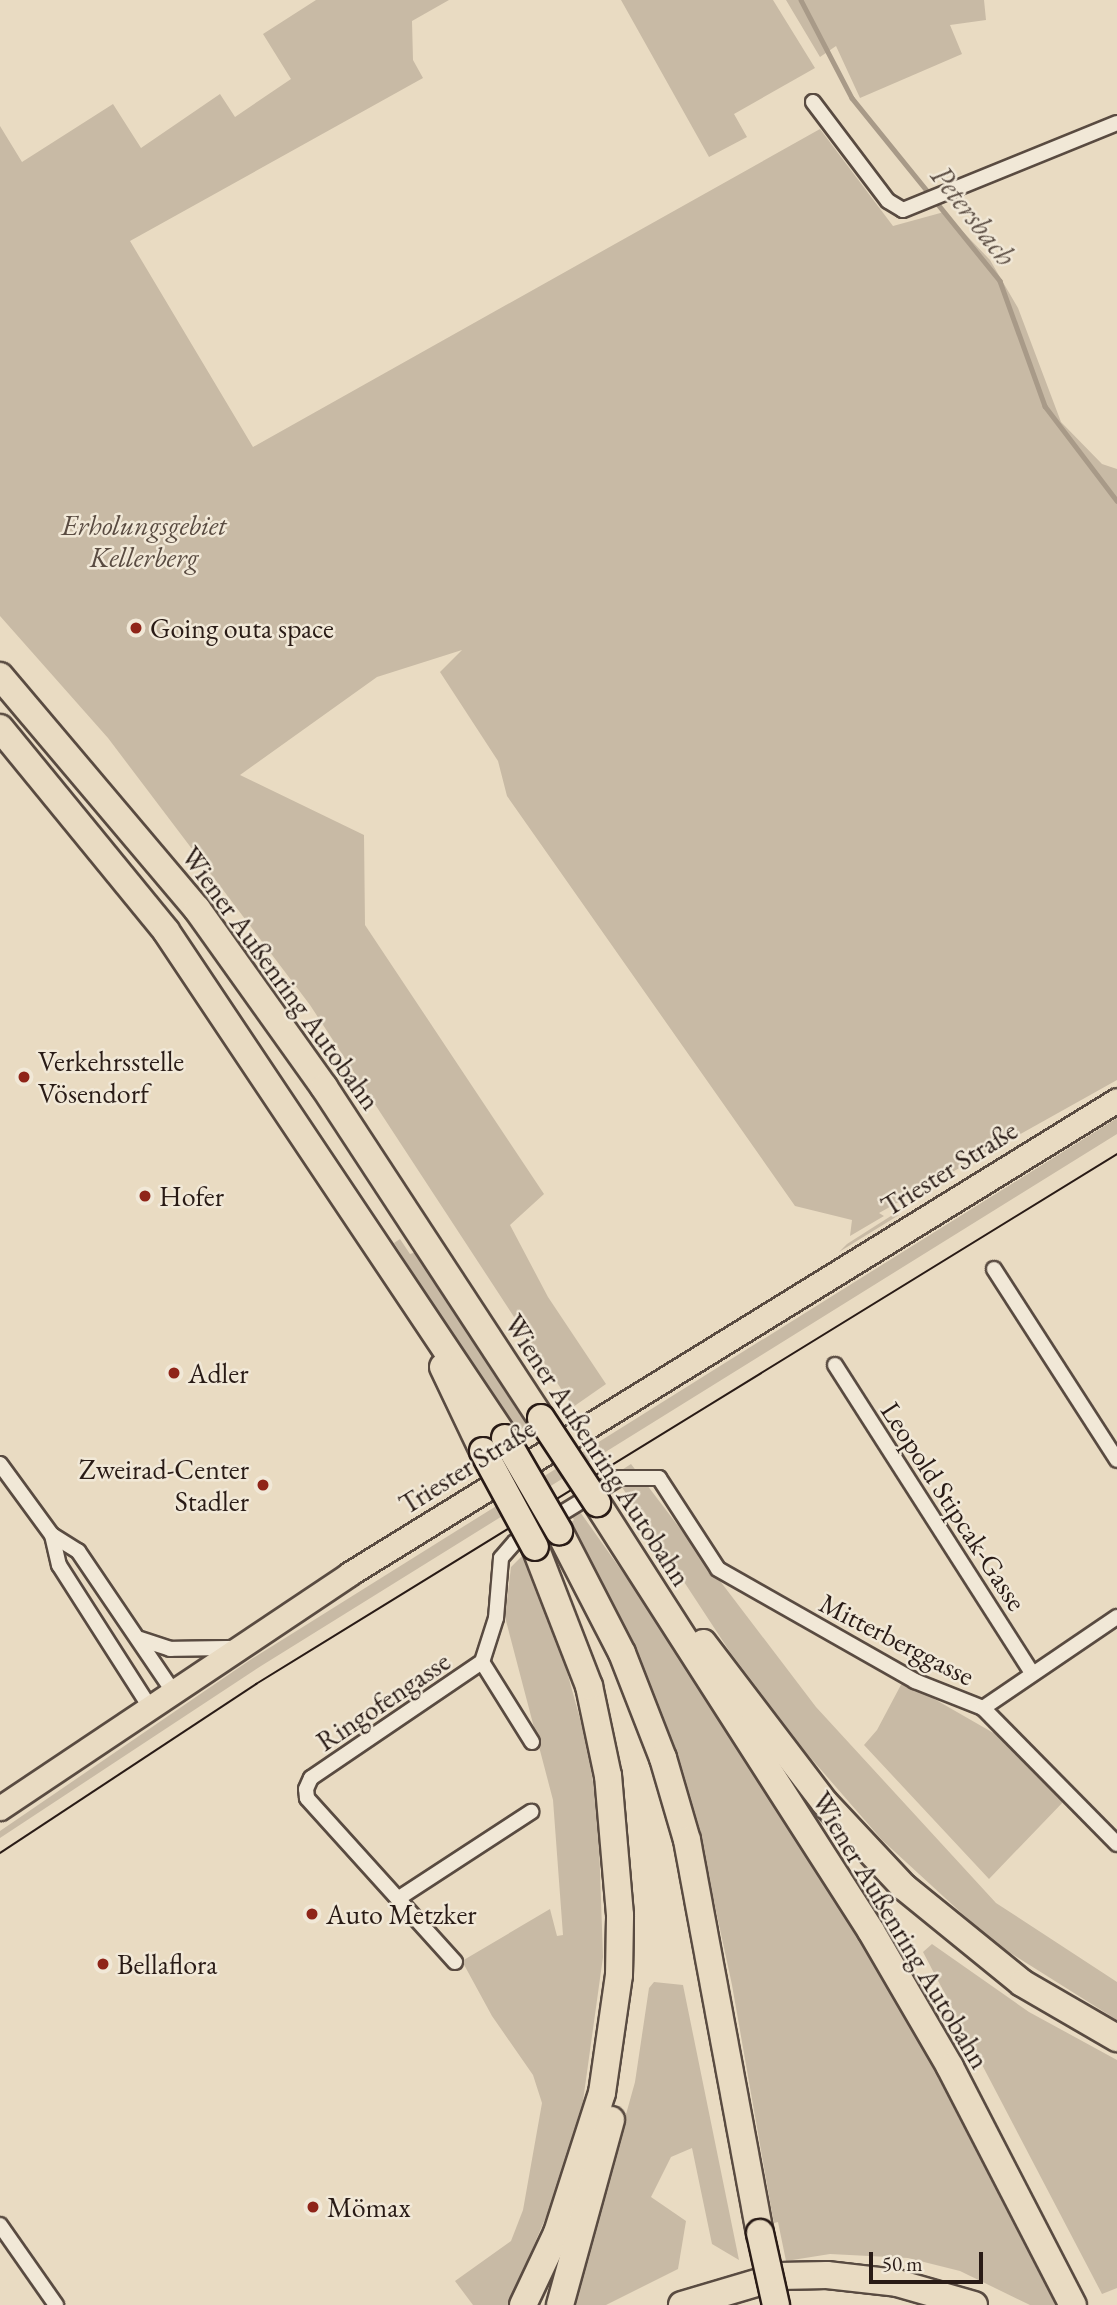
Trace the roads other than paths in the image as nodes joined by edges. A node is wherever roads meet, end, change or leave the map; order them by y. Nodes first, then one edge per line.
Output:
1 (813, 102) dead end
2 (1117, 122) edge
3 (0, 677) edge
4 (0, 728) edge
5 (1117, 1100) edge
6 (994, 1269) dead end
7 (401, 1289) junction
8 (835, 1365) dead end
9 (492, 1446) junction
10 (1117, 1460) edge
11 (0, 1464) edge
12 (597, 1503) junction
13 (52, 1535) junction
14 (545, 1540) junction
15 (1117, 1617) edge
16 (138, 1638) junction
17 (235, 1648) junction
18 (482, 1662) junction
19 (1031, 1672) junction
20 (172, 1690) junction
21 (149, 1706) junction
22 (983, 1708) junction
23 (532, 1741) dead end
24 (0, 1808) edge
25 (531, 1812) dead end
26 (1117, 1844) edge
27 (399, 1898) junction
28 (455, 1962) dead end
29 (1117, 2038) edge
30 (0, 2225) edge
31 (848, 2278) junction
32 (56, 2305) edge
33 (523, 2305) edge
34 (560, 2305) edge
35 (681, 2305) edge
36 (730, 2305) edge
37 (776, 2305) edge
38 (974, 2305) edge
39 (1073, 2305) edge

1 - 2 street
3 - 12 highway, Wiener Außenring Autobahn, bridge
4 - 7 highway
5 - 17 main road, Triester Straße
6 - 10 street
7 - 9 highway
7 - 9 highway
8 - 19 street, Leopold Stipcak-Gasse
9 - 14 highway
11 - 13 street
12 - 29 highway
12 - 39 highway, Wiener Außenring Autobahn
13 - 16 street
13 - 21 street
14 - 33 highway
14 - 34 highway
14 - 37 highway, bridge
15 - 19 street
16 - 17 street
16 - 20 street
17 - 20 main road, Triester Straße
18 - 22 street, Mitterberggasse
18 - 23 street
18 - 27 street, Ringofengasse
19 - 22 street
20 - 21 main road, Triester Straße
21 - 24 main road, Triester Straße
22 - 26 street, Mitterberggasse
25 - 27 street
27 - 28 street
30 - 32 street
31 - 35 highway
31 - 36 highway
31 - 38 highway

